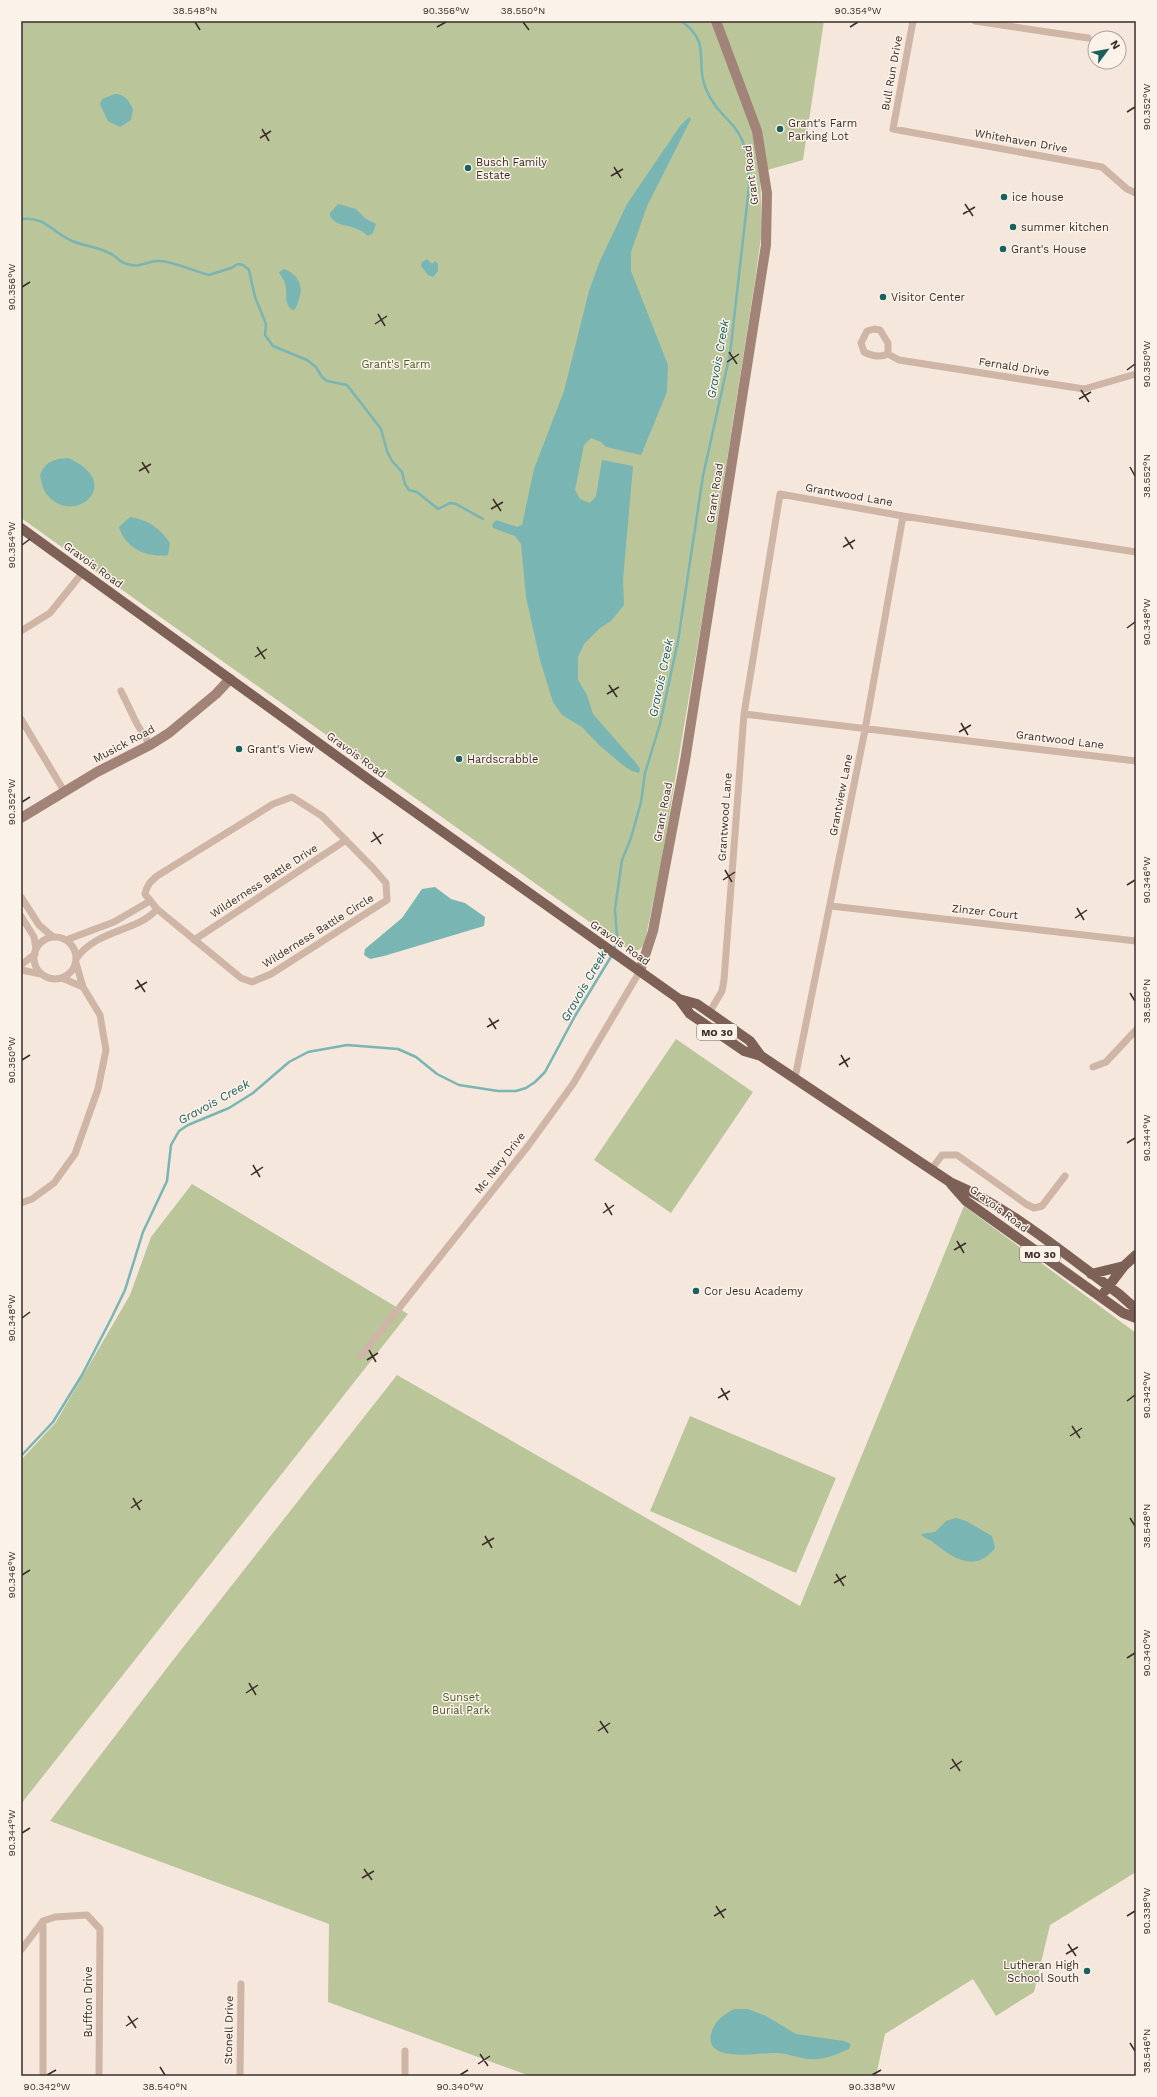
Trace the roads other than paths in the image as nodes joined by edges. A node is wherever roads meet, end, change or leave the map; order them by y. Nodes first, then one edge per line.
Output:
1 (716, 21) edge
2 (912, 21) edge
3 (975, 21) edge
4 (1087, 38) edge
5 (893, 128) joint
6 (1136, 193) edge
7 (888, 354) dead end
8 (1136, 374) edge
9 (903, 516) junction
10 (21, 528) edge
11 (1136, 552) edge
12 (83, 572) junction
13 (21, 631) edge
14 (230, 679) junction
15 (121, 691) dead end
16 (744, 714) junction
17 (21, 719) edge
18 (865, 730) junction
19 (150, 745) junction
20 (1136, 761) edge
21 (64, 791) junction
22 (21, 818) edge
23 (346, 840) junction
24 (21, 897) edge
25 (150, 901) junction
26 (831, 906) junction
27 (157, 909) junction
28 (21, 916) edge
29 (53, 937) junction
30 (66, 940) junction
31 (194, 940) junction
32 (1136, 941) edge
33 (36, 952) junction
34 (76, 961) junction
35 (21, 965) edge
36 (21, 970) edge
37 (640, 971) junction
38 (41, 974) junction
39 (62, 978) junction
40 (83, 987) junction
41 (679, 999) junction
42 (709, 1013) junction
43 (1136, 1030) edge
44 (762, 1056) junction
45 (1093, 1066) dead end
46 (795, 1078) junction
47 (930, 1170) junction
48 (1065, 1176) dead end
49 (950, 1182) junction
50 (21, 1203) edge
51 (1136, 1255) edge
52 (1124, 1266) junction
53 (1091, 1274) junction
54 (1109, 1286) junction
55 (1101, 1298) junction
56 (1136, 1309) edge
57 (1136, 1318) edge
58 (361, 1356) dead end
59 (43, 1921) junction
60 (21, 1950) edge
61 (241, 1984) dead end
62 (405, 2051) dead end
63 (43, 2076) edge
64 (99, 2076) edge
65 (240, 2076) edge
66 (404, 2076) edge

1 - 37 street, Grant Road
2 - 5 street, Bull Run Drive
3 - 4 street
5 - 6 street, Whitehaven Drive
7 - 8 street, Fernald Drive
9 - 11 street, Grantwood Lane
9 - 16 street, Grantwood Lane
9 - 18 street, Grantview Lane
10 - 12 main road, Gravois Road / MO 30
12 - 13 street
12 - 14 main road, Gravois Road / MO 30
14 - 19 street, Musick Road
14 - 37 main road, Gravois Road / MO 30
15 - 19 street
16 - 18 street, Grantwood Lane
16 - 42 street, Grantwood Lane
17 - 21 street
18 - 20 street, Grantwood Lane
18 - 26 street, Grantview Lane
19 - 21 street, Musick Road
21 - 22 street, Musick Road
23 - 25 street, Wilderness Battle Circle
23 - 31 street, Wilderness Battle Drive
23 - 31 street, Wilderness Battle Circle
24 - 29 street
25 - 27 street, Wilderness Battle Circle
25 - 30 street
26 - 32 street, Zinzer Court
26 - 46 street, Grantview Lane
27 - 31 street, Wilderness Battle Circle
27 - 34 street
28 - 33 street
29 - 30 street
29 - 33 street
30 - 34 street
33 - 35 street
33 - 38 street
34 - 39 street
34 - 40 street
36 - 38 street
37 - 41 main road, Gravois Road / MO 30
37 - 58 street, Mc Nary Drive
38 - 39 street
39 - 40 street
40 - 50 street
41 - 42 main road, Gravois Road / MO 30
41 - 44 main road, Gravois Road / MO 30
42 - 44 main road, Gravois Road / MO 30
43 - 45 street
44 - 46 main road, Gravois Road / MO 30
46 - 47 main road, Gravois Road / MO 30
47 - 48 street
47 - 49 main road, Gravois Road / MO 30
49 - 53 main road, Gravois Road / MO 30
49 - 55 main road, Gravois Road / MO 30
51 - 52 main road
52 - 53 main road
52 - 54 main road
53 - 54 main road, Gravois Road / MO 30
54 - 55 main road
54 - 56 main road, Gravois Road / MO 30
55 - 57 main road, Gravois Road / MO 30
59 - 60 street
59 - 63 street
59 - 64 street, Buffton Drive
61 - 65 street, Stonell Drive
62 - 66 street

